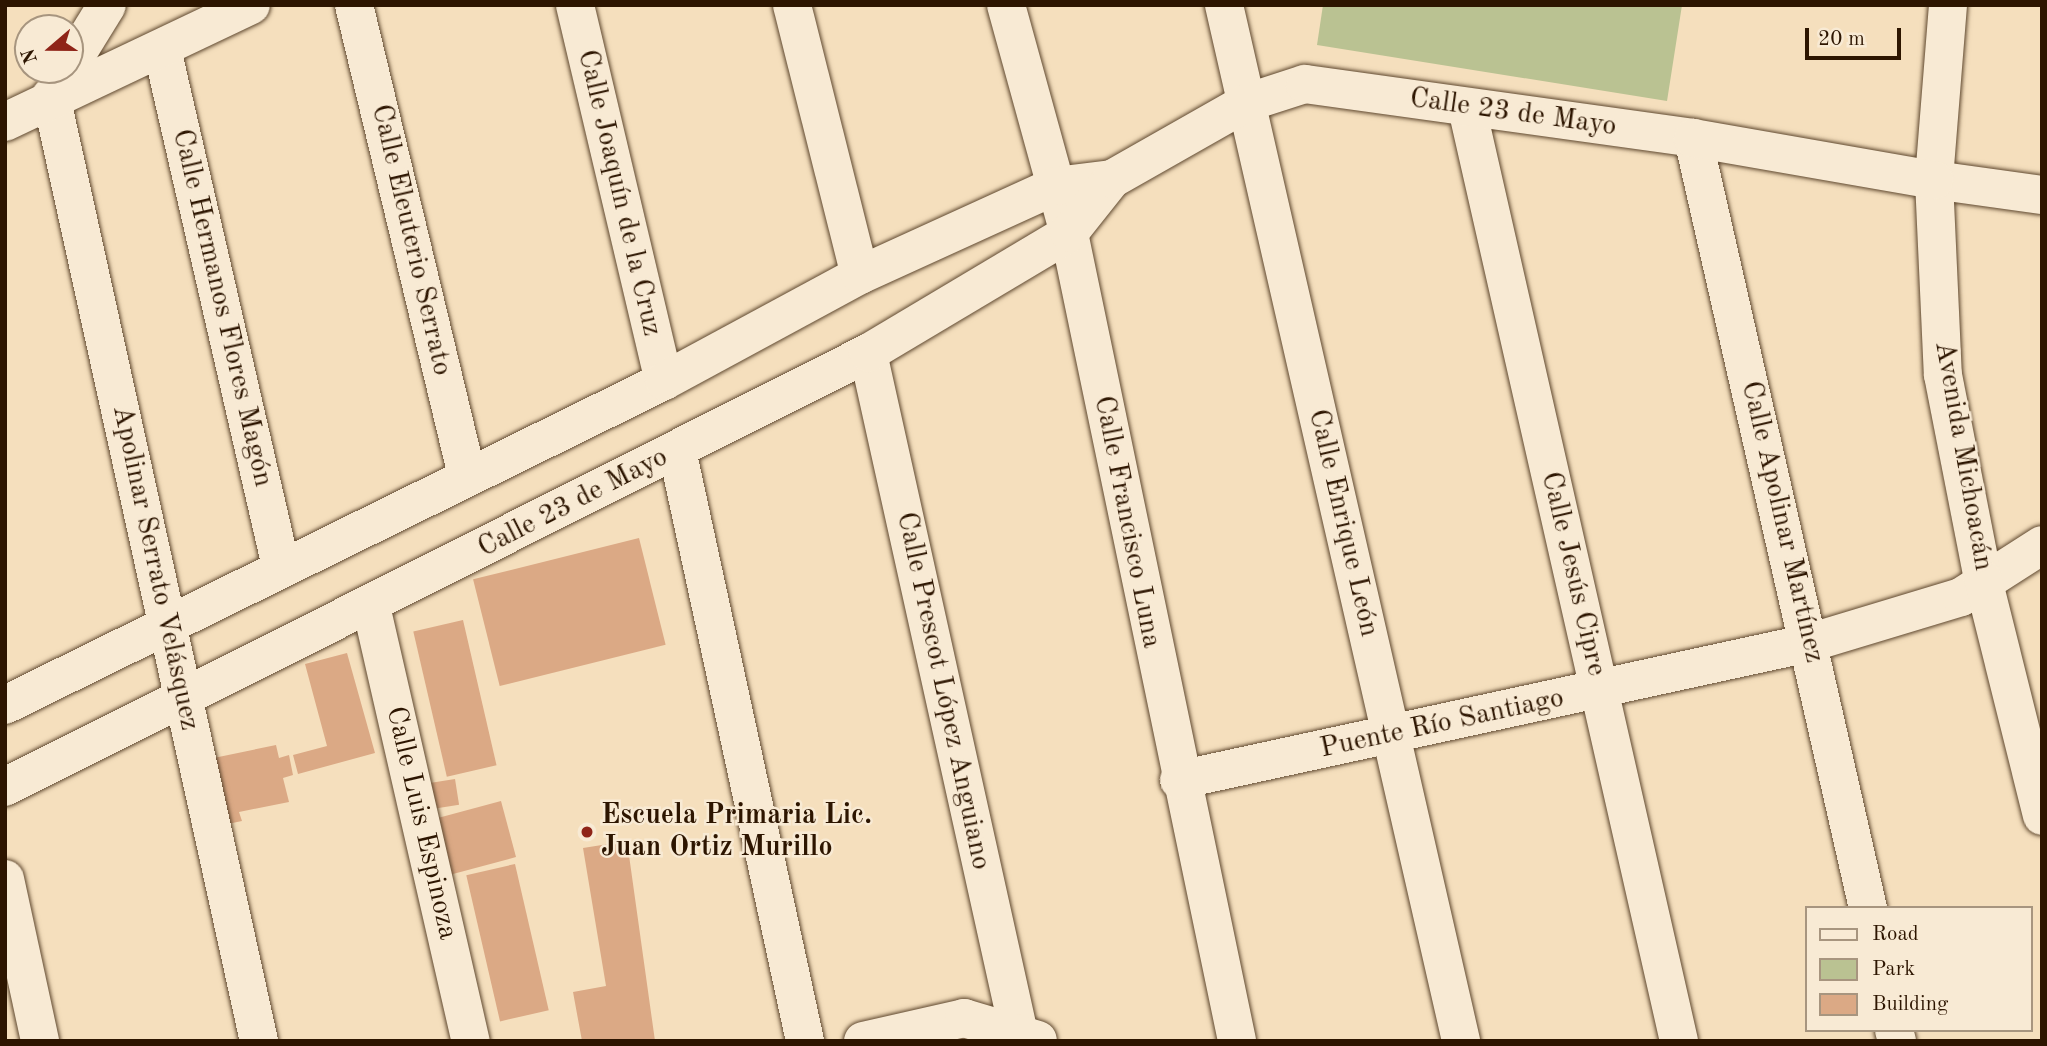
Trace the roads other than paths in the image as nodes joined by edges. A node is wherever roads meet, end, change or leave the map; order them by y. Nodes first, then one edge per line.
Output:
1 (107, 5) edge
2 (251, 5) edge
3 (354, 5) edge
4 (575, 5) edge
5 (792, 5) edge
6 (1006, 5) edge
7 (1224, 5) edge
8 (1948, 5) edge
9 (84, 42) edge
10 (162, 49) junction
11 (84, 71) edge
12 (53, 84) edge
13 (63, 84) edge
14 (1246, 103) junction
15 (1467, 108) junction
16 (5, 122) edge
17 (1693, 138) junction
18 (1112, 179) junction
19 (1934, 180) junction
20 (1055, 186) junction
21 (2042, 195) edge
22 (1069, 233) junction
23 (860, 275) junction
24 (868, 353) junction
25 (664, 381) junction
26 (677, 450) junction
27 (467, 476) junction
28 (2042, 545) edge
29 (281, 568) junction
30 (1983, 579) junction
31 (371, 606) junction
32 (169, 622) junction
33 (1810, 643) junction
34 (1599, 690) junction
35 (184, 698) junction
36 (5, 705) edge
37 (1392, 736) junction
38 (1179, 780) junction
39 (5, 787) edge
40 (2038, 794) edge
41 (5, 879) edge
42 (1868, 906) edge
43 (1029, 1035) edge
44 (40, 1041) edge
45 (259, 1041) edge
46 (471, 1041) edge
47 (805, 1041) edge
48 (863, 1041) edge
49 (1237, 1041) edge
50 (1461, 1041) edge
51 (1679, 1041) edge

1 - 9 street
2 - 10 street
3 - 27 street, Calle Eleuterio Serrato
4 - 25 street, Calle Joaquín de la Cruz
5 - 23 street
6 - 20 street, Calle Francisco Luna
7 - 14 street, Calle Enrique León
8 - 19 street, Avenida Michoacán
10 - 11 street
10 - 29 street, Calle Hermanos Flores Magón
12 - 16 street
13 - 32 street, Apolinar Serrato Velásquez
14 - 15 street, Calle 23 de Mayo
14 - 18 street, Calle 23 de Mayo
14 - 37 street, Calle Enrique León
15 - 17 street, Calle 23 de Mayo
15 - 34 street, Calle Jesús Cipre
17 - 19 street, Calle 23 de Mayo
17 - 33 street, Calle Apolinar Martínez
18 - 20 street, Calle 23 de Mayo
18 - 22 street, Calle 23 de Mayo
19 - 21 street, Calle 23 de Mayo
19 - 30 street, Avenida Michoacán
20 - 22 street, Calle Francisco Luna
20 - 23 street, Calle 23 de Mayo
22 - 24 street, Calle 23 de Mayo
22 - 38 street, Calle Francisco Luna
23 - 25 street, Calle 23 de Mayo
24 - 26 street, Calle 23 de Mayo
24 - 43 street, Calle Prescot López Anguiano
25 - 27 street, Calle 23 de Mayo
26 - 31 street, Calle 23 de Mayo
26 - 47 street
27 - 29 street, Calle 23 de Mayo
28 - 30 street, Puente Río Santiago
29 - 32 street, Calle 23 de Mayo
30 - 33 street, Puente Río Santiago
30 - 40 street, Avenida Michoacán
31 - 35 street, Calle 23 de Mayo
31 - 46 street, Calle Luis Espinoza
32 - 35 street, Apolinar Serrato Velásquez
32 - 36 street, Calle 23 de Mayo
33 - 34 street, Puente Río Santiago
33 - 42 street, Calle Apolinar Martínez
34 - 37 street, Puente Río Santiago
34 - 51 street, Calle Jesús Cipre
35 - 39 street, Calle 23 de Mayo
35 - 45 street, Apolinar Serrato Velásquez
37 - 38 street, Puente Río Santiago
37 - 50 street, Calle Enrique León
38 - 49 street, Calle Francisco Luna
41 - 44 street
43 - 48 street

